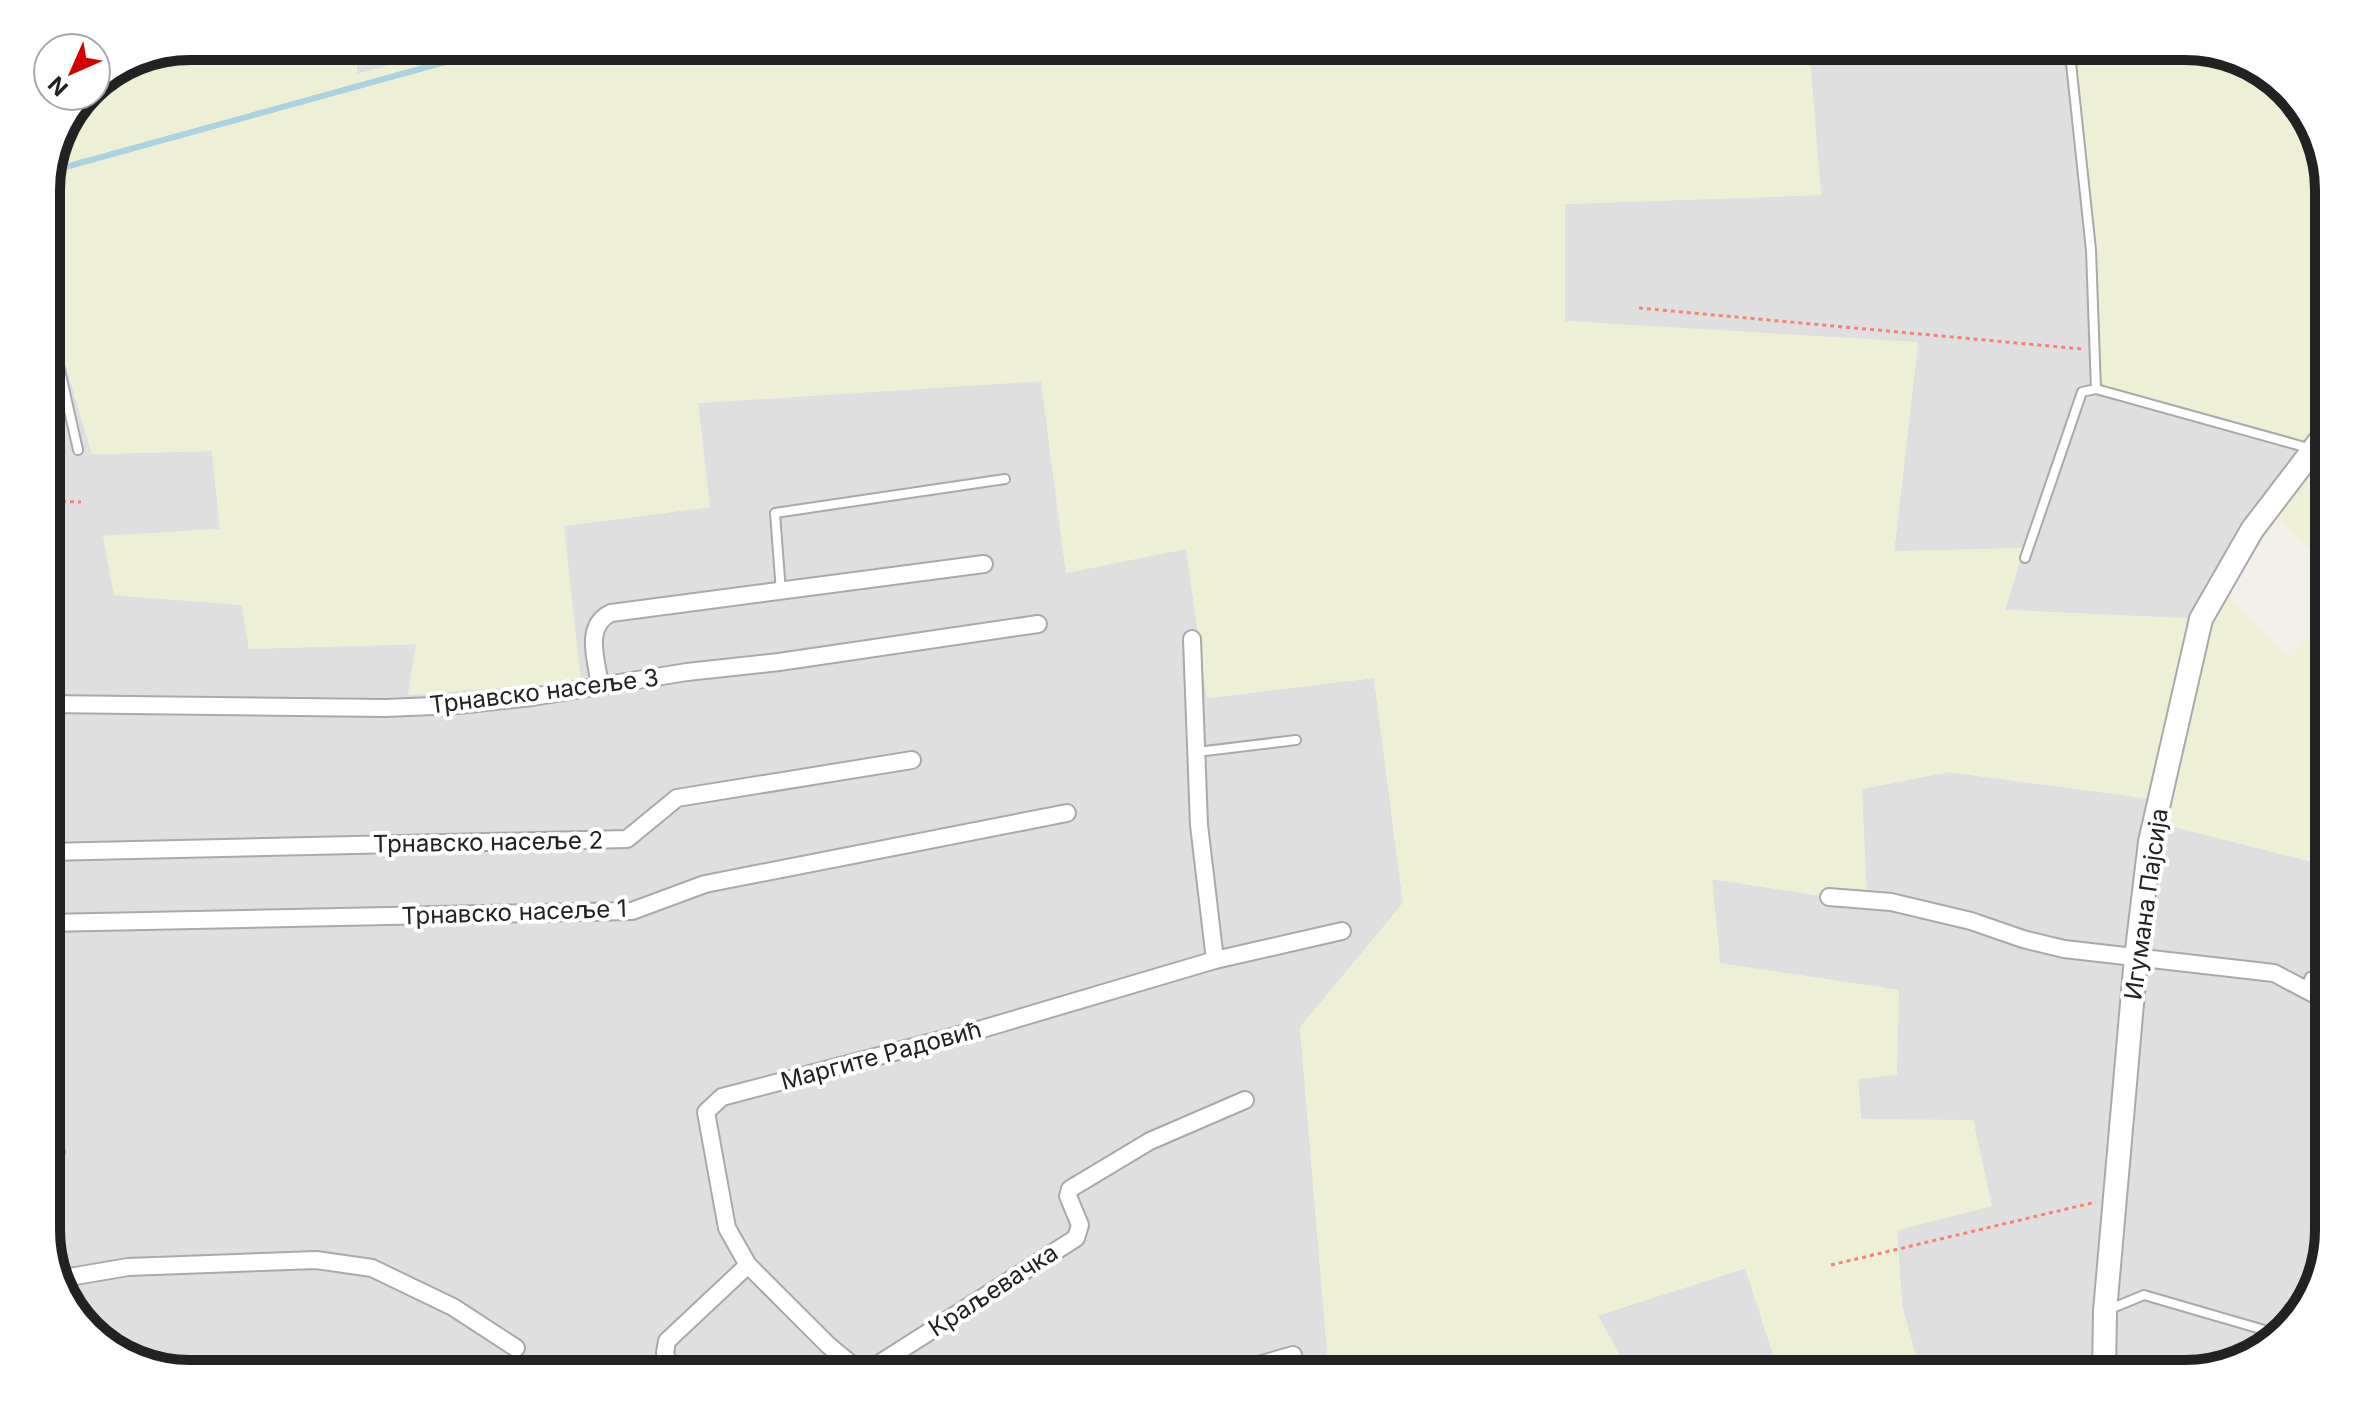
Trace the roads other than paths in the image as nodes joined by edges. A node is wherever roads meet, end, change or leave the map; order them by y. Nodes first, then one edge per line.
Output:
1 (2067, 60) edge
2 (60, 370) edge
3 (2096, 389) junction
4 (2315, 446) edge
5 (2313, 449) junction
6 (78, 450) dead end
7 (1005, 479) dead end
8 (2025, 558) dead end
9 (984, 564) dead end
10 (781, 592) junction
11 (1038, 624) dead end
12 (1192, 639) dead end
13 (600, 686) junction
14 (60, 704) edge
15 (1296, 740) dead end
16 (1196, 752) junction
17 (912, 760) dead end
18 (1067, 813) dead end
19 (60, 852) edge
20 (1829, 897) dead end
21 (60, 923) edge
22 (1342, 931) dead end
23 (2136, 958) junction
24 (1215, 960) junction
25 (2315, 977) edge
26 (2305, 989) junction
27 (2315, 994) edge
28 (1245, 1100) dead end
29 (748, 1265) junction
30 (69, 1277) edge
31 (2105, 1311) junction
32 (2267, 1331) edge
33 (516, 1348) dead end
34 (1293, 1355) dead end
35 (668, 1360) edge
36 (846, 1360) edge
37 (885, 1360) edge
38 (1276, 1360) edge
39 (2104, 1360) edge

1 - 3 lane
2 - 6 lane
3 - 5 lane
3 - 8 lane
4 - 5 street, Игумана Пајсија
5 - 23 street, Игумана Пајсија
7 - 10 lane
9 - 10 street
10 - 13 street
11 - 13 street, Трнавско насеље 3
12 - 16 street
13 - 14 street, Трнавско насеље 3
15 - 16 lane
16 - 24 street
17 - 19 street, Трнавско насеље 2
18 - 21 street, Трнавско насеље 1
20 - 23 street
22 - 24 street, Маргите Радовић
23 - 26 street
23 - 31 street, Игумана Пајсија
24 - 29 street, Маргите Радовић
25 - 26 lane
26 - 27 street
28 - 37 street, Краљевачка
29 - 35 street
29 - 36 street, Маргите Радовић
30 - 33 street
31 - 32 lane
31 - 39 street, Игумана Пајсија
34 - 38 street

